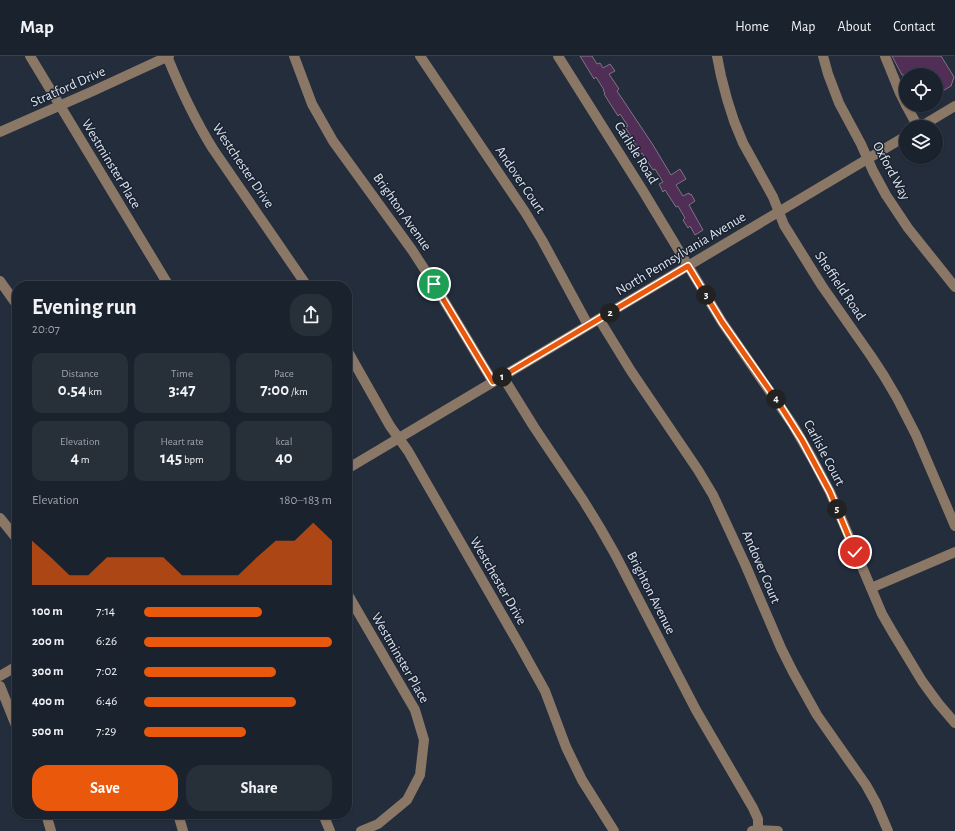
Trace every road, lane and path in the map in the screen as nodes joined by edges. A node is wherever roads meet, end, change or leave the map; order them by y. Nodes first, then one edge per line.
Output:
1 (30, 56) edge
2 (168, 56) edge
3 (294, 56) edge
4 (420, 56) edge
5 (558, 56) edge
6 (717, 56) edge
7 (823, 56) edge
8 (885, 56) edge
9 (899, 91) edge
10 (60, 106) junction
11 (954, 108) edge
12 (932, 120) edge
13 (0, 132) edge
14 (899, 140) edge
15 (868, 159) junction
16 (779, 212) junction
17 (688, 266) junction
18 (0, 281) edge
19 (166, 281) edge
20 (304, 281) edge
21 (955, 287) edge
22 (12, 298) edge
23 (599, 319) junction
24 (588, 325) junction
25 (352, 359) edge
26 (503, 377) junction
27 (493, 382) junction
28 (398, 438) junction
29 (352, 466) edge
30 (0, 518) edge
31 (955, 526) edge
32 (12, 534) edge
33 (955, 552) edge
34 (870, 588) junction
35 (352, 602) edge
36 (12, 669) edge
37 (0, 676) edge
38 (0, 686) edge
39 (12, 716) edge
40 (955, 723) edge
41 (47, 819) edge
42 (179, 819) edge
43 (325, 819) edge
44 (51, 831) edge
45 (183, 831) edge
46 (330, 831) edge
47 (362, 831) edge
48 (614, 831) edge
49 (755, 831) edge
50 (778, 831) edge
51 (888, 831) edge

1 - 10 street, Westminster Place
2 - 10 street, Stratford Drive
2 - 20 street, Westchester Drive
3 - 27 street, Brighton Avenue
4 - 24 street, Andover Court
5 - 17 street, Carlisle Road
6 - 16 street, Sheffield Road
7 - 15 street, Oxford Way
8 - 9 street
10 - 13 street, Stratford Drive
10 - 19 street, Westminster Place
11 - 12 street
14 - 15 street, North Pennsylvania Avenue
15 - 16 street, North Pennsylvania Avenue
15 - 21 street, Oxford Way
16 - 17 street, North Pennsylvania Avenue
16 - 31 street, Sheffield Road
17 - 23 street, North Pennsylvania Avenue
17 - 34 street, Carlisle Court
18 - 22 street
23 - 24 street, North Pennsylvania Avenue
23 - 51 street, Andover Court
24 - 26 street, North Pennsylvania Avenue
25 - 28 street, Westchester Drive
26 - 27 street, North Pennsylvania Avenue
26 - 49 street, Brighton Avenue
27 - 28 street, North Pennsylvania Avenue
28 - 29 street, North Pennsylvania Avenue
28 - 48 street, Westchester Drive
30 - 32 street
33 - 34 street
34 - 40 street, Carlisle Court
35 - 47 street, Westminster Place
36 - 37 street
38 - 39 street
41 - 44 street
42 - 45 street
43 - 46 street
49 - 50 street

